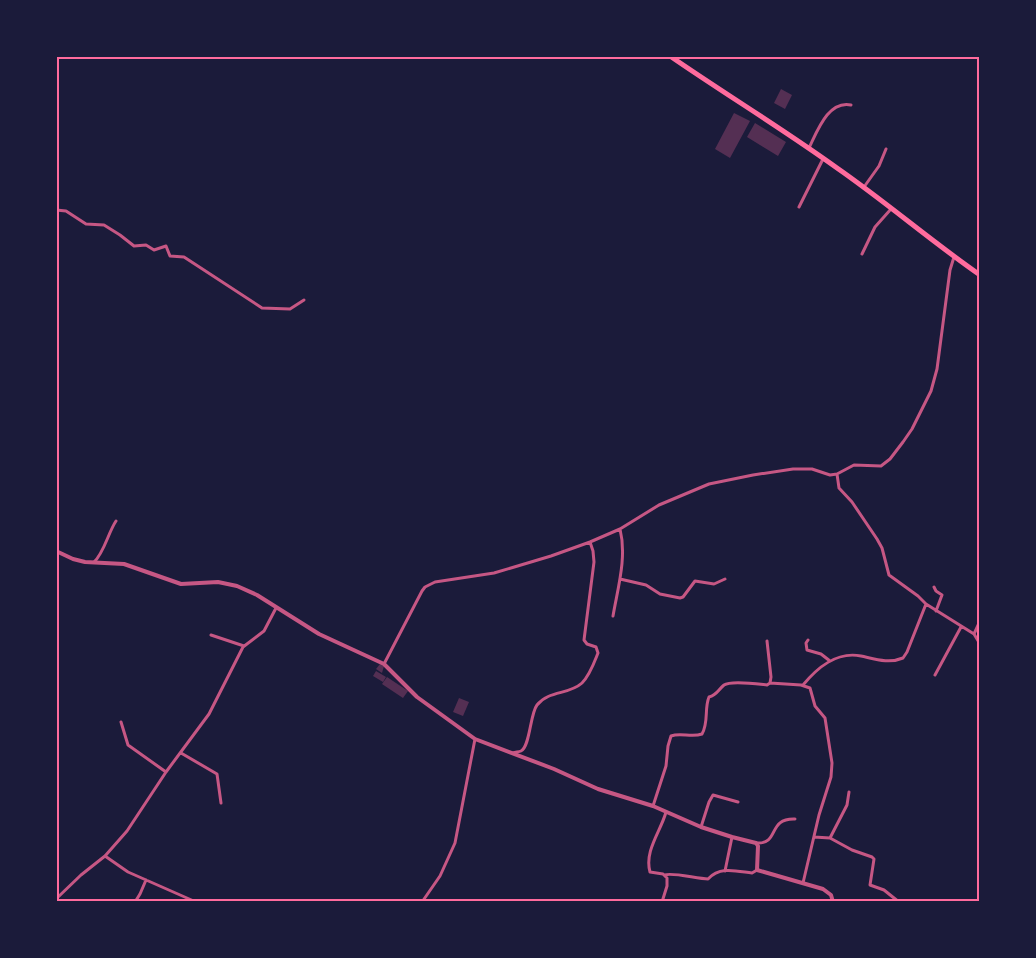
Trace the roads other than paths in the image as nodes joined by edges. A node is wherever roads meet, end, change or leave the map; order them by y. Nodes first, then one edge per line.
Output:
1 (670, 56) edge
2 (851, 105) dead end
3 (809, 148) junction
4 (886, 150) dead end
5 (824, 158) junction
6 (864, 187) junction
7 (799, 207) dead end
8 (891, 209) junction
9 (56, 210) edge
10 (862, 254) dead end
11 (954, 257) junction
12 (980, 275) edge
13 (304, 300) dead end
14 (837, 474) junction
15 (116, 521) dead end
16 (620, 529) junction
17 (590, 542) junction
18 (56, 551) edge
19 (94, 563) junction
20 (620, 579) junction
21 (725, 579) dead end
22 (934, 587) dead end
23 (926, 604) junction
24 (276, 608) junction
25 (936, 611) junction
26 (614, 616) dead end
27 (980, 621) edge
28 (961, 627) junction
29 (974, 634) junction
30 (211, 635) dead end
31 (808, 640) dead end
32 (767, 641) dead end
33 (980, 644) edge
34 (244, 646) junction
35 (830, 661) junction
36 (384, 664) junction
37 (935, 675) dead end
38 (770, 683) junction
39 (803, 685) junction
40 (121, 722) dead end
41 (475, 739) junction
42 (181, 753) junction
43 (513, 753) junction
44 (166, 772) junction
45 (849, 792) dead end
46 (738, 802) dead end
47 (221, 803) dead end
48 (653, 806) junction
49 (666, 812) junction
50 (795, 819) dead end
51 (701, 827) junction
52 (732, 837) junction
53 (814, 837) junction
54 (830, 838) junction
55 (757, 843) junction
56 (106, 856) junction
57 (757, 870) junction
58 (725, 871) junction
59 (665, 876) junction
60 (146, 880) junction
61 (803, 883) junction
62 (56, 899) edge
63 (135, 902) edge
64 (196, 902) edge
65 (422, 902) edge
66 (662, 902) edge
67 (833, 902) edge
68 (900, 902) edge

1 - 3 main road
2 - 3 street
3 - 5 main road
4 - 6 street
5 - 6 main road
5 - 7 street
6 - 8 main road
8 - 10 street
8 - 11 main road
9 - 13 street
11 - 12 main road
11 - 14 street
14 - 16 street
14 - 23 street
15 - 19 street
16 - 17 street
16 - 20 street
17 - 36 street
17 - 43 street
18 - 19 street
19 - 24 street
20 - 21 street
20 - 26 street
22 - 25 street
23 - 25 street
23 - 35 street
24 - 34 street
24 - 36 street
25 - 28 street
27 - 29 street
28 - 29 street
28 - 37 street
29 - 33 street
30 - 34 street
31 - 35 street
32 - 38 street
34 - 42 street
35 - 39 street
36 - 41 street
38 - 39 street
38 - 48 street
39 - 53 street
40 - 44 street
41 - 43 street
41 - 65 street
42 - 44 street
42 - 47 street
43 - 48 street
44 - 56 street
45 - 54 street
46 - 51 street
48 - 49 street
49 - 51 street
49 - 59 street
50 - 55 street
51 - 52 street
52 - 55 street
52 - 58 street
53 - 54 street
53 - 61 street
54 - 68 street
55 - 57 street
56 - 60 street
56 - 62 street
57 - 58 street
57 - 61 street
58 - 59 street
59 - 66 street
60 - 63 street
60 - 64 street
61 - 67 street

